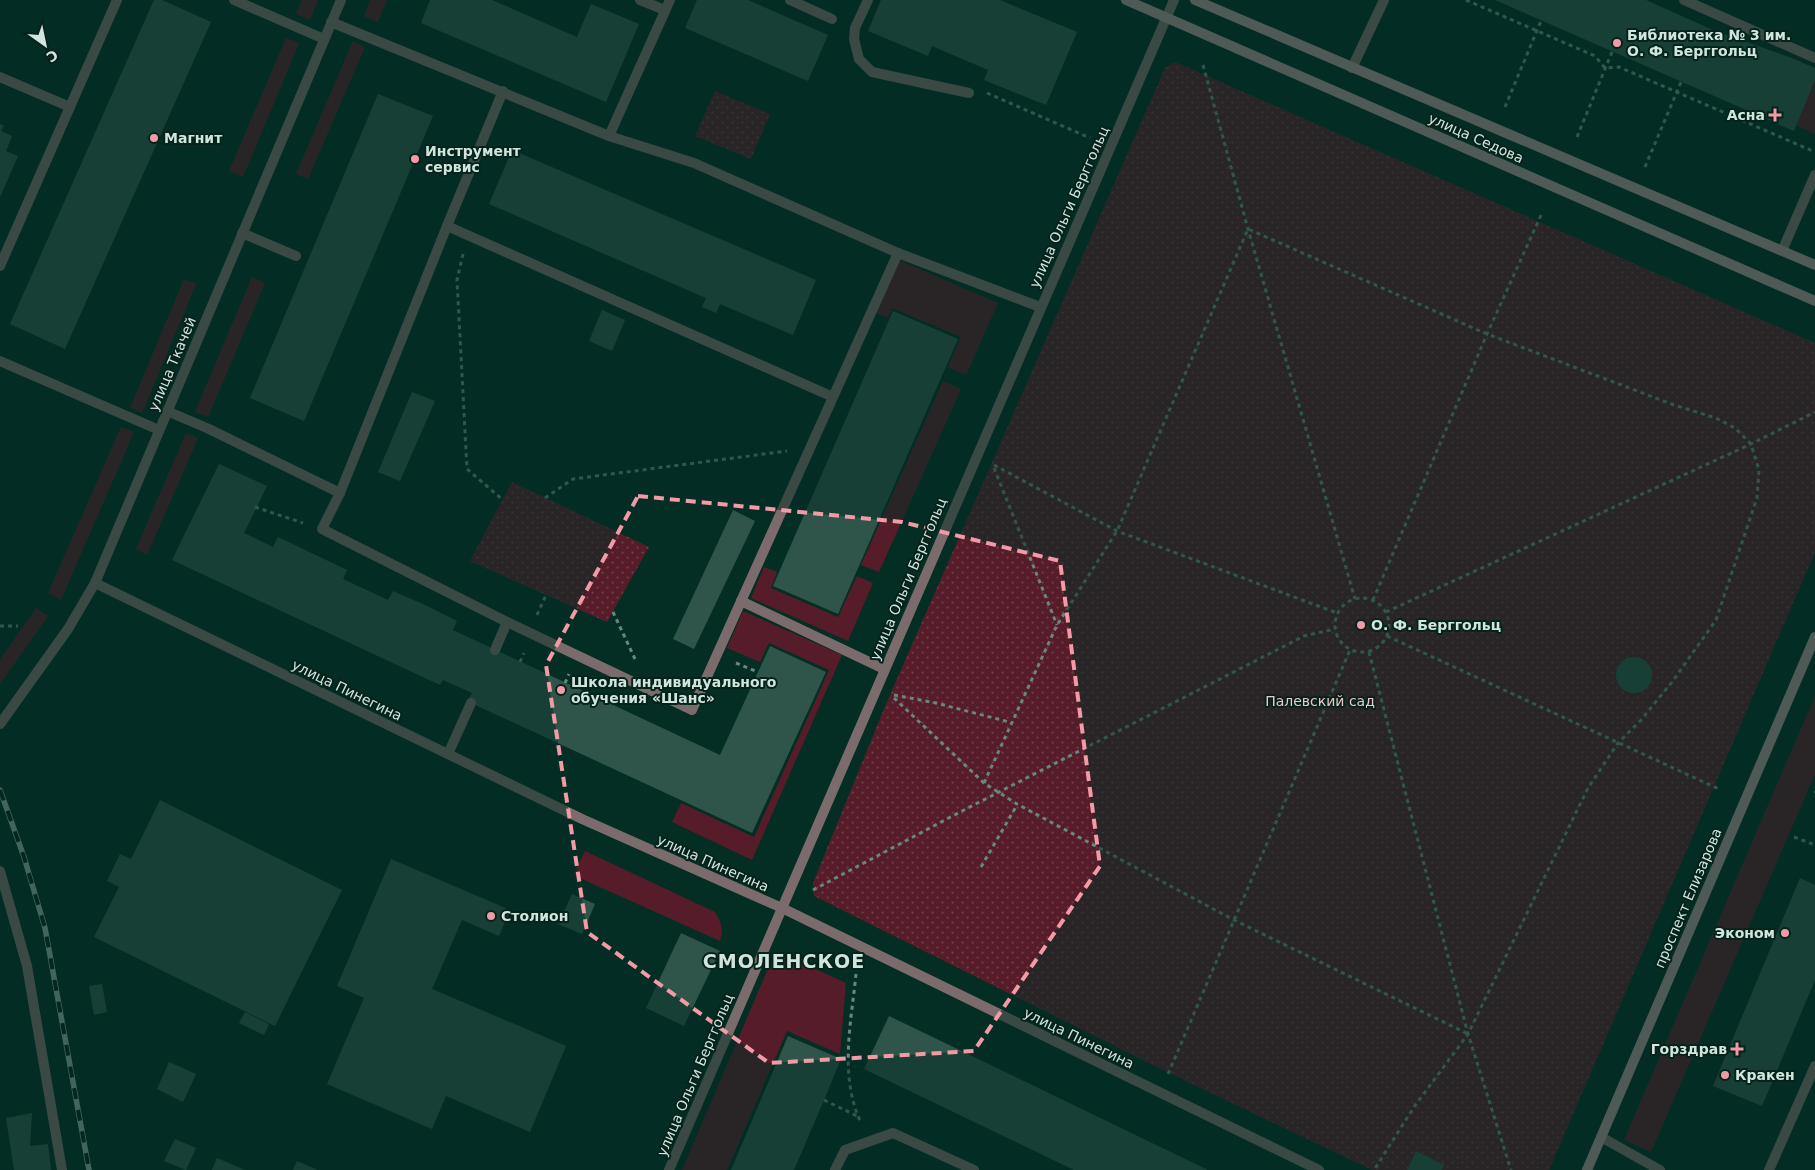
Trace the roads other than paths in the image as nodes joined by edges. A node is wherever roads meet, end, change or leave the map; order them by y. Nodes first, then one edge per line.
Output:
1 (117, 0) edge
2 (234, 0) edge
3 (341, 0) edge
4 (640, 0) edge
5 (670, 0) edge
6 (790, 0) edge
7 (868, 0) edge
8 (1126, 0) edge
9 (1174, 0) edge
10 (1195, 0) edge
11 (1384, 0) edge
12 (1684, 0) edge
13 (665, 10) junction
14 (1167, 18) junction
15 (832, 19) dead end
16 (331, 22) junction
17 (324, 39) junction
18 (1815, 58) edge
19 (1352, 68) junction
20 (0, 77) edge
21 (503, 91) junction
22 (968, 93) dead end
23 (70, 107) junction
24 (609, 136) junction
25 (1815, 175) edge
26 (447, 226) junction
27 (242, 233) junction
28 (1782, 251) junction
29 (898, 253) junction
30 (296, 256) dead end
31 (1, 260) edge
32 (1815, 265) edge
33 (1815, 301) edge
34 (1040, 307) junction
35 (0, 361) edge
36 (833, 397) junction
37 (167, 411) junction
38 (159, 430) junction
39 (340, 493) junction
40 (95, 583) junction
41 (741, 601) junction
42 (507, 622) junction
43 (1815, 638) edge
44 (495, 650) dead end
45 (884, 669) junction
46 (471, 704) dead end
47 (0, 724) edge
48 (448, 754) junction
49 (0, 871) edge
50 (782, 908) junction
51 (1815, 1066) edge
52 (1601, 1137) junction
53 (62, 1170) edge
54 (669, 1170) edge
55 (835, 1170) edge
56 (974, 1170) edge
57 (1319, 1170) edge
58 (1587, 1170) edge
59 (1660, 1170) edge
60 (1769, 1170) edge

1 - 23 street
2 - 17 street
3 - 16 street, улица Ткачей
4 - 13 street
5 - 13 street
6 - 15 street
7 - 22 street
8 - 14 main road, улица Седова
9 - 14 street, улица Ольги Берггольц
10 - 19 main road, улица Седова
11 - 19 street
12 - 18 street
13 - 24 street
14 - 33 main road, улица Седова
14 - 34 street, улица Ольги Берггольц
16 - 17 street, улица Ткачей
16 - 21 street
17 - 27 street, улица Ткачей
19 - 28 main road, улица Седова
20 - 23 street
21 - 24 street
21 - 26 street
23 - 31 street
24 - 29 street
25 - 28 street
26 - 36 street
26 - 39 street
27 - 30 street
27 - 37 street, улица Ткачей
28 - 32 main road, улица Седова
29 - 34 street
29 - 36 street
34 - 45 street, улица Ольги Берггольц
35 - 38 street
36 - 41 street
37 - 38 street, улица Ткачей
37 - 39 street
38 - 40 street, улица Ткачей
39 - 42 street
40 - 47 street, улица Ткачей
40 - 48 street, улица Пинегина
41 - 42 street
41 - 45 street
42 - 44 street
43 - 52 main road, проспект Елизарова
45 - 50 street, улица Ольги Берггольц
46 - 48 street
48 - 50 street, улица Пинегина
49 - 53 street
50 - 54 street, улица Ольги Берггольц
50 - 57 street, улица Пинегина
51 - 60 street
52 - 58 main road, проспект Елизарова
52 - 59 street
55 - 56 street

